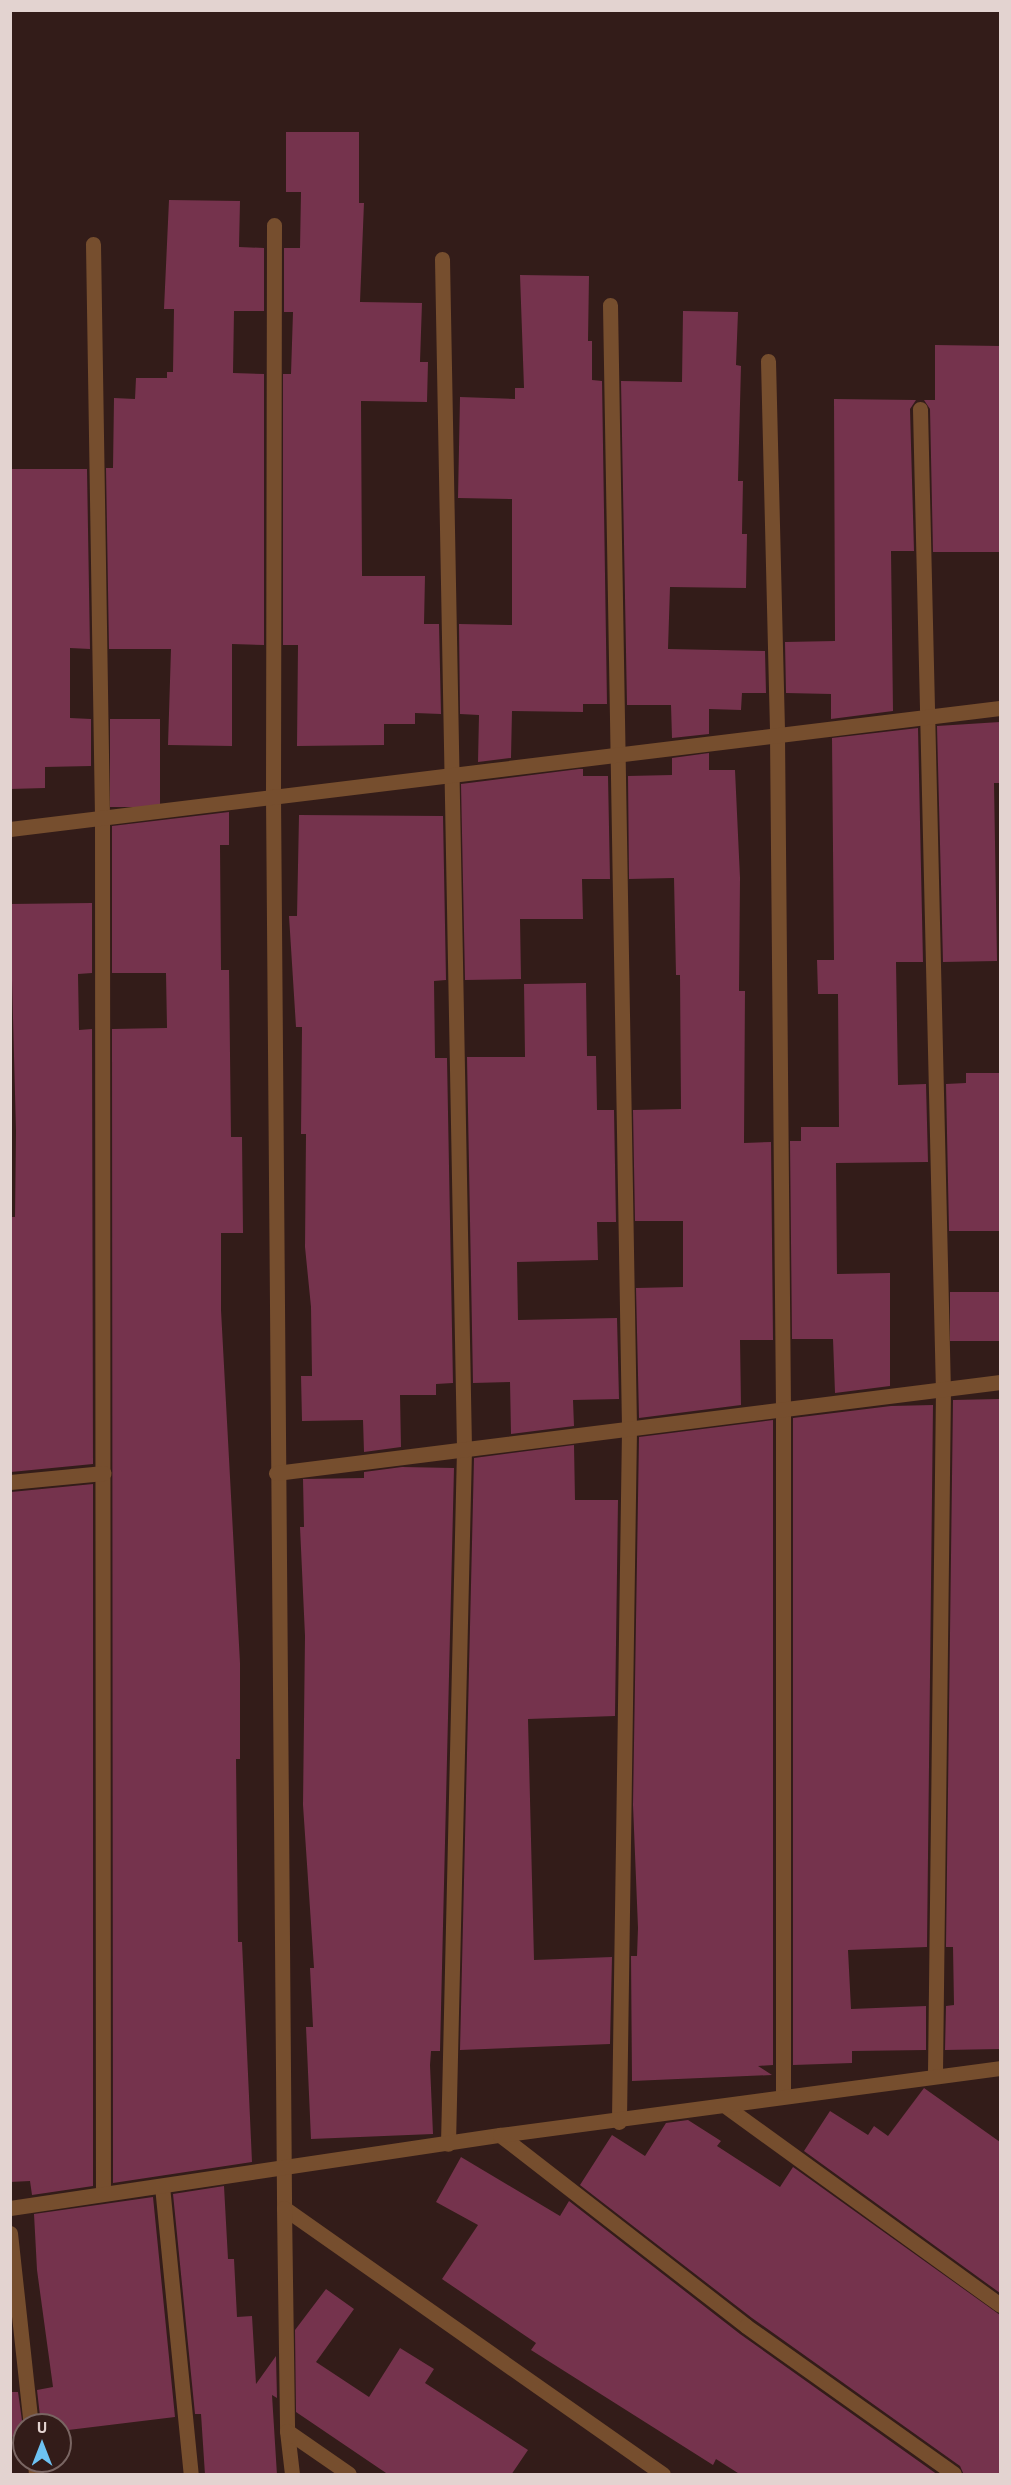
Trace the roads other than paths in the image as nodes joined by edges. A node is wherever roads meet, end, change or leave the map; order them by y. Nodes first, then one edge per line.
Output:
1 (274, 225) dead end
2 (93, 244) dead end
3 (442, 259) dead end
4 (610, 305) dead end
5 (768, 361) dead end
6 (920, 409) dead end
7 (1000, 708) edge
8 (930, 717) junction
9 (777, 735) junction
10 (615, 755) junction
11 (451, 775) junction
12 (273, 796) junction
13 (102, 817) junction
14 (10, 829) edge
15 (1000, 1382) edge
16 (943, 1389) junction
17 (783, 1409) junction
18 (629, 1429) junction
19 (464, 1449) junction
20 (104, 1473) junction
21 (276, 1473) junction
22 (10, 1482) edge
23 (1000, 2068) edge
24 (935, 2075) junction
25 (783, 2096) junction
26 (728, 2108) junction
27 (619, 2122) junction
28 (500, 2135) junction
29 (448, 2144) junction
30 (285, 2168) junction
31 (162, 2186) junction
32 (103, 2192) junction
33 (10, 2208) edge
34 (284, 2208) junction
35 (10, 2233) edge
36 (1000, 2306) edge
37 (30, 2413) edge
38 (287, 2431) junction
39 (191, 2475) edge
40 (292, 2475) edge
41 (349, 2475) edge
42 (663, 2475) edge
43 (954, 2475) edge

1 - 12 street
2 - 13 street
3 - 11 street
4 - 10 street
5 - 9 street
6 - 8 street
7 - 8 street
8 - 9 street
8 - 16 street
9 - 10 street
9 - 17 street
10 - 11 street
10 - 18 street
11 - 12 street
11 - 19 street
12 - 13 street
12 - 21 street
13 - 14 street
13 - 20 street
15 - 16 street
16 - 17 street
16 - 24 street
17 - 18 street
17 - 25 street
18 - 19 street
18 - 27 street
19 - 21 street
19 - 29 street
20 - 22 street
20 - 32 street
21 - 30 street
23 - 24 street
24 - 25 street
25 - 26 street
26 - 27 street
26 - 36 street
27 - 28 street
28 - 29 street
28 - 43 street
29 - 30 street
30 - 31 street
30 - 34 street
31 - 32 street
31 - 39 street
32 - 33 street
34 - 38 street
34 - 42 street
35 - 37 street
38 - 40 street
38 - 41 street

